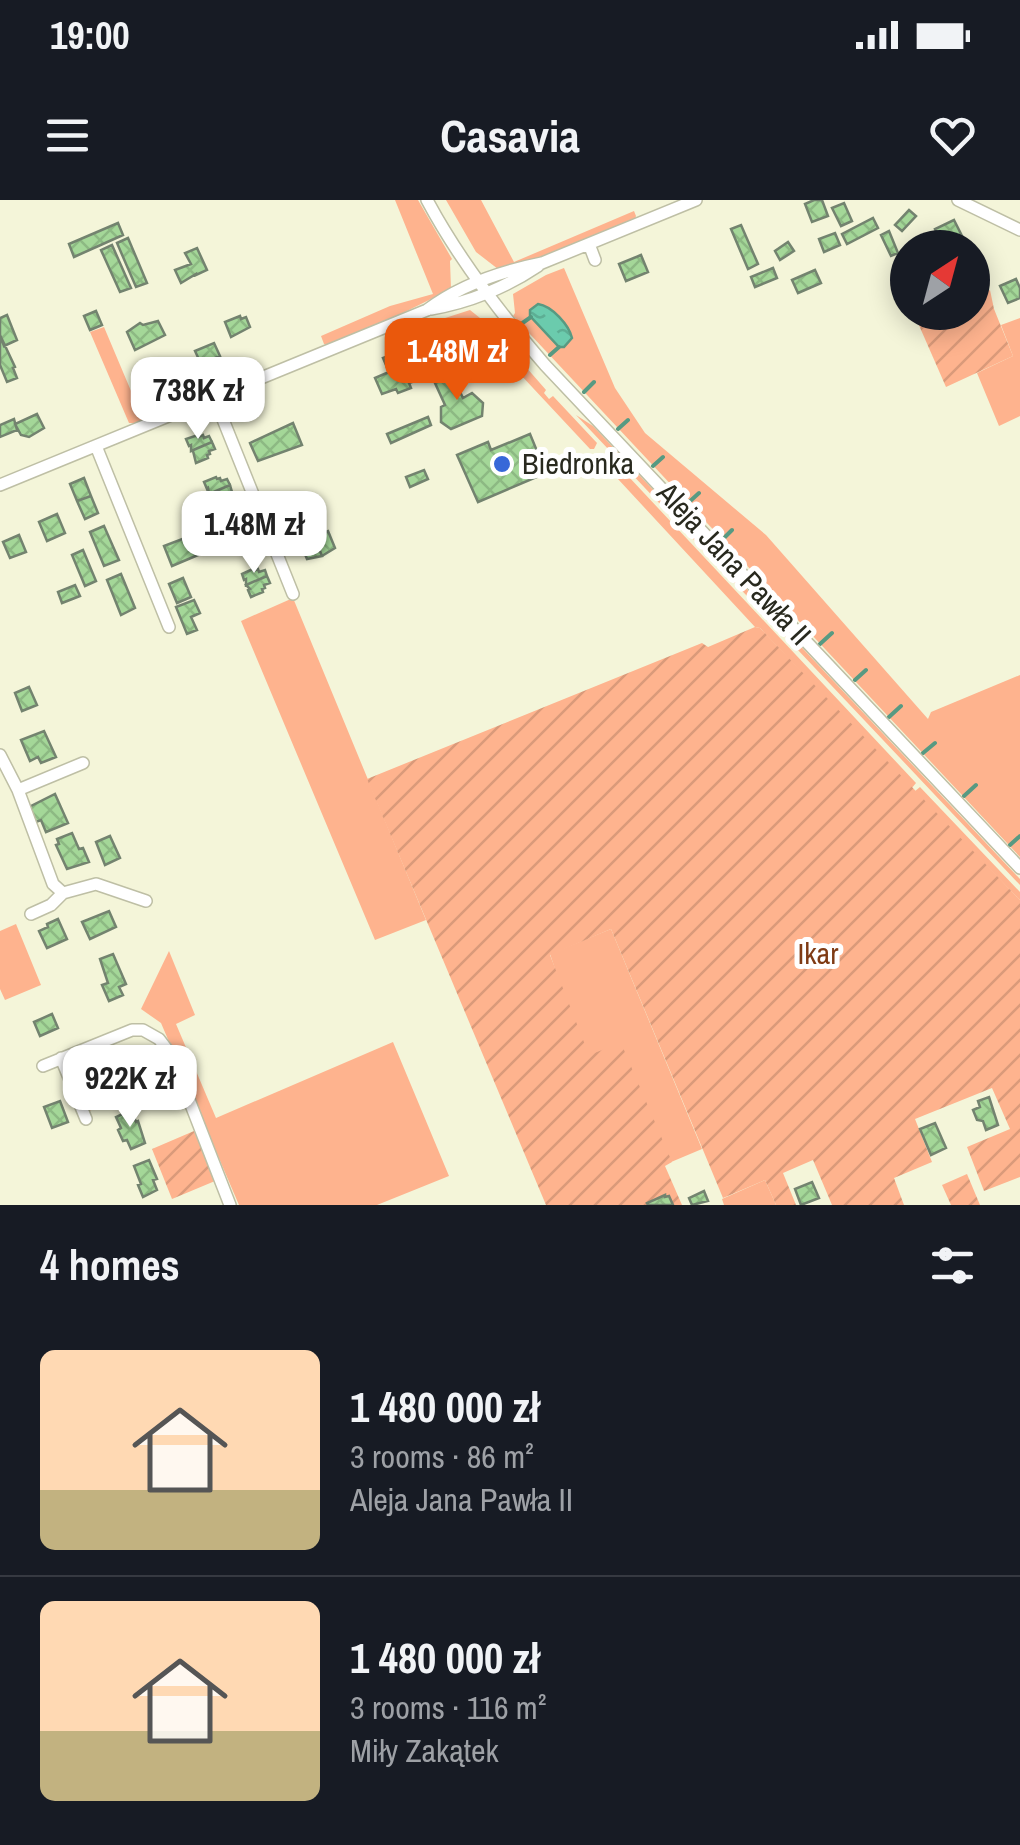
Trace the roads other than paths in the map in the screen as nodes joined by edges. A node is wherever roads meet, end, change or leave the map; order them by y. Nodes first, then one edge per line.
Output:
1 (427, 200) edge
2 (696, 200) edge
3 (958, 200) edge
4 (1020, 230) edge
5 (589, 244) junction
6 (596, 260) dead end
7 (482, 288) junction
8 (214, 397) junction
9 (96, 446) junction
10 (0, 484) edge
11 (293, 594) dead end
12 (169, 626) dead end
13 (0, 755) edge
14 (83, 762) dead end
15 (18, 790) junction
16 (1020, 868) edge
17 (63, 893) junction
18 (146, 902) dead end
19 (31, 914) dead end
20 (61, 1058) junction
21 (44, 1066) dead end
22 (86, 1119) dead end
23 (230, 1205) edge

1 - 7 street, Aleja Jana Pawła II
2 - 5 street
3 - 4 street
5 - 6 street
5 - 7 street
7 - 8 street
7 - 16 street, Aleja Jana Pawła II
8 - 9 street
8 - 11 street
9 - 10 street
9 - 12 street
13 - 15 street
14 - 15 street
15 - 17 street
17 - 18 street
17 - 19 street
20 - 21 street
20 - 22 street
20 - 23 street

